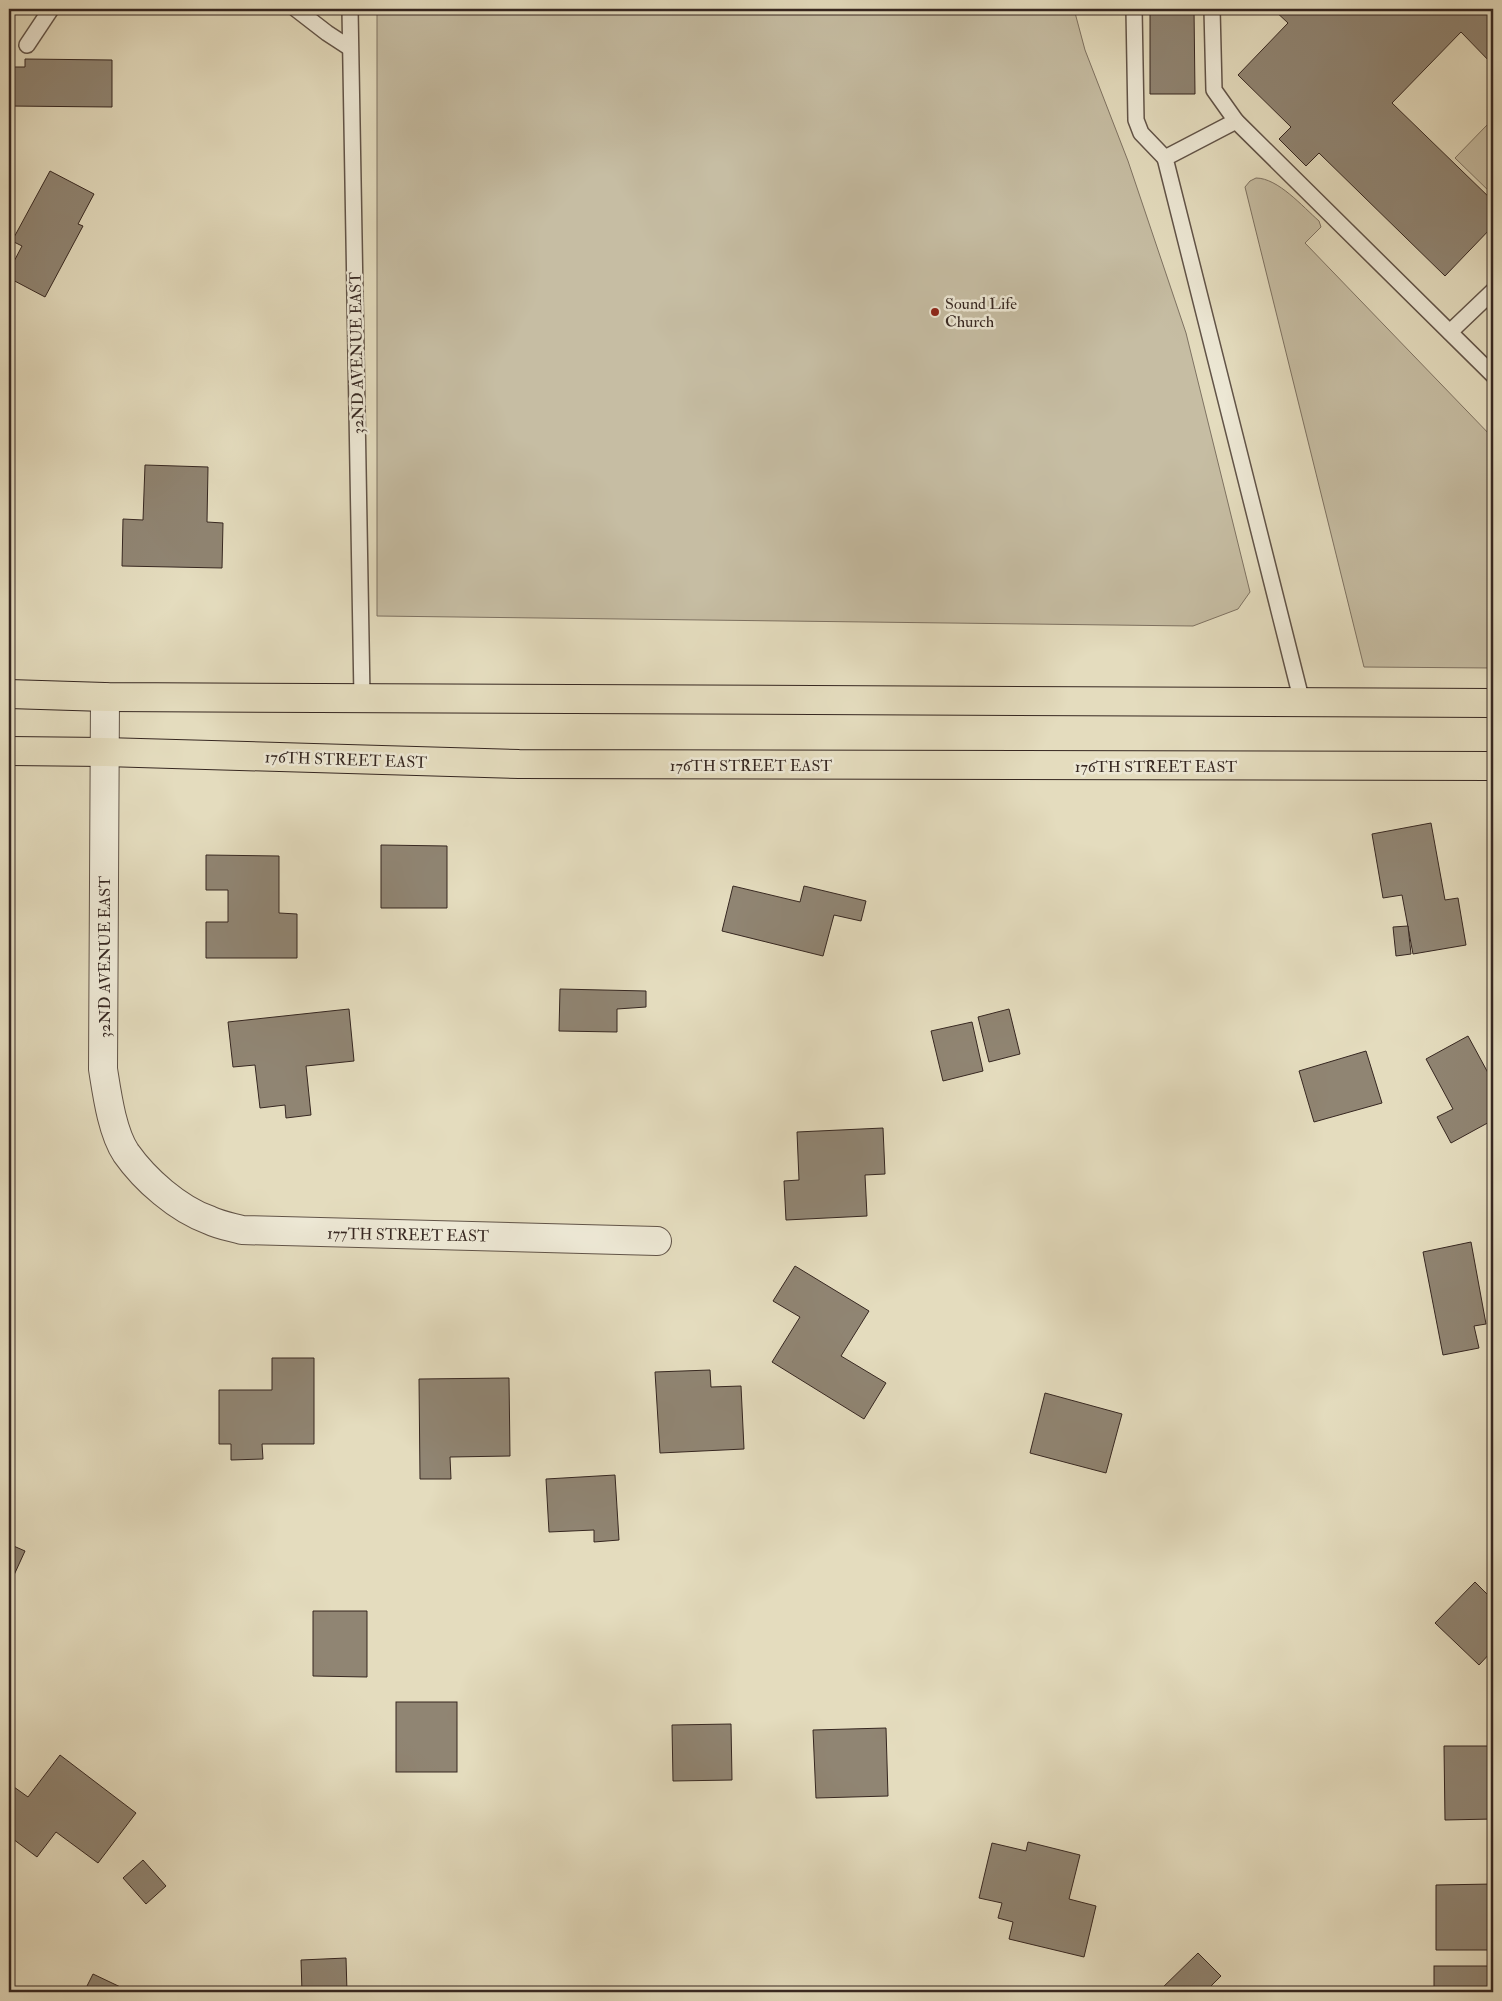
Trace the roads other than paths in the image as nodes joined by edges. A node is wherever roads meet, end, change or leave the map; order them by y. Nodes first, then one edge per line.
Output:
1 (51, 9) edge
2 (296, 9) edge
3 (350, 9) edge
4 (1134, 9) edge
5 (1212, 9) edge
6 (27, 45) dead end
7 (350, 48) junction
8 (1236, 121) junction
9 (1165, 158) junction
10 (1493, 290) edge
11 (1450, 332) junction
12 (1493, 375) edge
13 (9, 694) edge
14 (105, 697) junction
15 (362, 697) junction
16 (1302, 702) junction
17 (1493, 703) edge
18 (9, 751) edge
19 (105, 752) junction
20 (1493, 766) edge
21 (168, 1197) joint
22 (657, 1241) dead end

1 - 6 lane
2 - 7 lane
3 - 7 lane, 32ND AVENUE EAST
4 - 9 lane
5 - 8 lane
7 - 15 lane, 32ND AVENUE EAST
8 - 9 lane
8 - 11 lane
9 - 16 lane
10 - 11 lane
11 - 12 lane
13 - 14 main road
14 - 15 main road
14 - 19 street, 32ND AVENUE EAST
15 - 16 main road
16 - 17 main road
18 - 19 main road, 176TH STREET EAST
19 - 20 main road, 176TH STREET EAST
19 - 21 street, 32ND AVENUE EAST
21 - 22 street, 177TH STREET EAST

